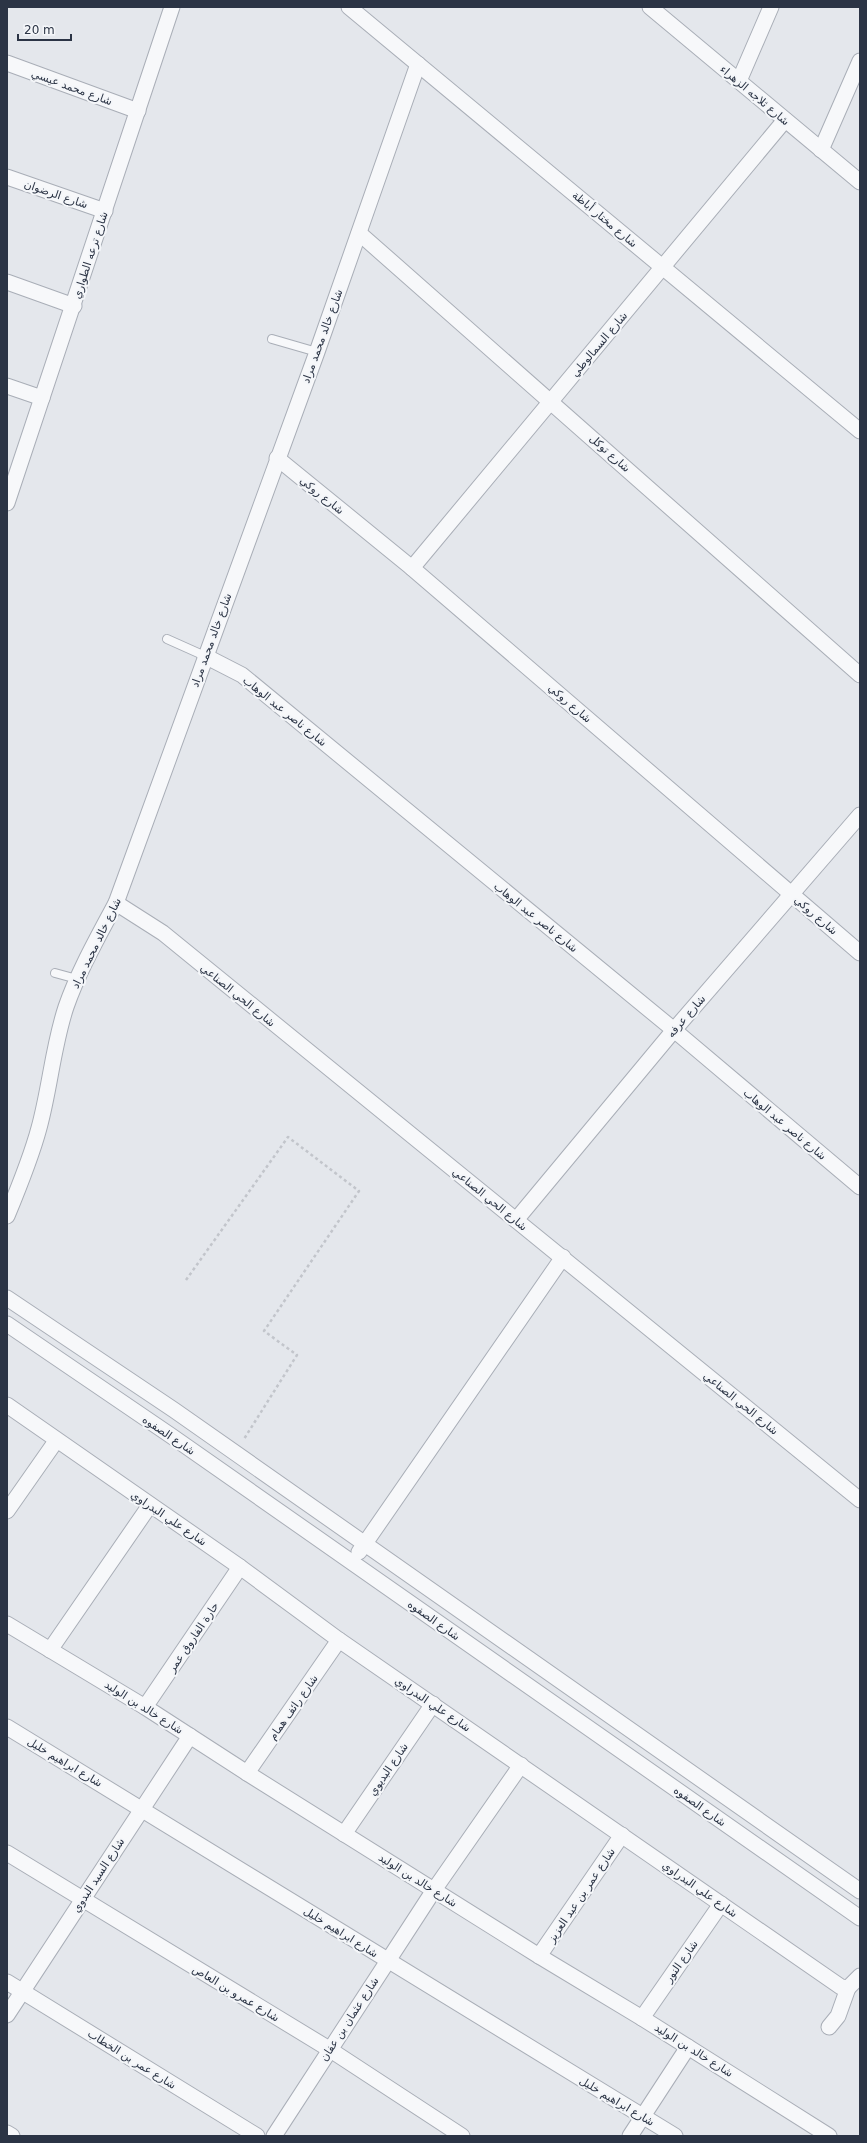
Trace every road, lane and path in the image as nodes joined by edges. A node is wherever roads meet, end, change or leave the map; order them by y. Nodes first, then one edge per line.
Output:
1 (349, 7) edge
2 (771, 7) edge
3 (170, 8) edge
4 (656, 9) edge
5 (860, 61) edge
6 (7, 63) edge
7 (418, 64) junction
8 (739, 81) junction
9 (138, 111) junction
10 (785, 120) junction
11 (821, 150) junction
12 (7, 177) edge
13 (860, 182) edge
14 (105, 211) junction
15 (359, 233) junction
16 (663, 267) junction
17 (7, 282) edge
18 (74, 306) junction
19 (272, 339) dead end
20 (317, 352) junction
21 (7, 386) edge
22 (42, 398) junction
23 (552, 401) junction
24 (860, 431) edge
25 (277, 458) junction
26 (10, 485) edge
27 (7, 503) edge
28 (412, 568) junction
29 (167, 639) dead end
30 (205, 656) junction
31 (860, 675) edge
32 (860, 816) edge
33 (792, 894) junction
34 (116, 903) junction
35 (860, 953) edge
36 (55, 974) dead end
37 (77, 979) junction
38 (674, 1030) junction
39 (860, 1187) edge
40 (7, 1216) edge
41 (516, 1220) junction
42 (562, 1257) junction
43 (186, 1280) dead end
44 (7, 1298) edge
45 (7, 1324) edge
46 (7, 1406) edge
47 (56, 1440) junction
48 (235, 1453) junction
49 (860, 1500) edge
50 (150, 1505) junction
51 (7, 1511) edge
52 (364, 1544) junction
53 (351, 1563) junction
54 (240, 1567) junction
55 (7, 1624) edge
56 (339, 1640) junction
57 (50, 1650) junction
58 (433, 1704) junction
59 (145, 1707) junction
60 (7, 1727) edge
61 (190, 1736) junction
62 (521, 1765) junction
63 (247, 1773) junction
64 (141, 1809) junction
65 (344, 1834) junction
66 (622, 1835) junction
67 (7, 1853) edge
68 (434, 1890) junction
69 (860, 1891) edge
70 (82, 1898) junction
71 (721, 1904) junction
72 (860, 1918) edge
73 (539, 1956) junction
74 (387, 1960) junction
75 (860, 1976) edge
76 (7, 1982) edge
77 (848, 1988) junction
78 (22, 1991) junction
79 (7, 2015) edge
80 (642, 2018) junction
81 (829, 2028) dead end
82 (688, 2047) junction
83 (329, 2049) junction
84 (643, 2116) junction
85 (7, 2133) edge
86 (12, 2136) edge
87 (256, 2136) edge
88 (274, 2136) edge
89 (462, 2136) edge
90 (630, 2136) edge
91 (675, 2136) edge
92 (829, 2136) edge

1 - 7 street, شارع مختار أباظة
2 - 8 street
3 - 9 street, شارع ترعه الطواري
4 - 8 street, شارع ثلاجه الزهراء
5 - 11 street
6 - 9 street, شارع محمد عيسي
7 - 15 street, شارع خالد محمد مراد
7 - 16 street, شارع مختار أباظة
8 - 10 street, شارع ثلاجه الزهراء
9 - 14 street, شارع ترعه الطواري
10 - 11 street, شارع ثلاجه الزهراء
10 - 16 street, شارع السمالوطي
11 - 13 street, شارع ثلاجه الزهراء
12 - 14 street, شارع الرضوان
14 - 18 street, شارع ترعه الطواري
15 - 20 street, شارع خالد محمد مراد
15 - 23 street, شارع توكل
16 - 23 street, شارع السمالوطي
16 - 24 street, شارع مختار أباظة
17 - 18 street
18 - 22 street, شارع ترعه الطواري
19 - 20 lane
20 - 25 street, شارع خالد محمد مراد
21 - 22 street
22 - 26 street, شارع ترعه الطواري
23 - 28 street, شارع السمالوطي
23 - 31 street, شارع توكل
25 - 28 street, شارع روكي
25 - 30 street, شارع خالد محمد مراد
26 - 27 street, شارع ترعه الطواري
28 - 33 street, شارع روكي
29 - 30 lane
30 - 34 street, شارع خالد محمد مراد
30 - 38 street, شارع ناصر عبد الوهاب
32 - 33 street, شارع عرفه
33 - 35 street, شارع روكي
33 - 38 street, شارع عرفه
34 - 37 street, شارع خالد محمد مراد
34 - 41 street, شارع الحي الصناعي
36 - 37 lane
37 - 40 street, شارع خالد محمد مراد
38 - 39 street, شارع ناصر عبد الوهاب
38 - 41 street, شارع عرفه
41 - 42 street, شارع الحي الصناعي
42 - 49 street, شارع الحي الصناعي
42 - 52 street
43 - 48 path
44 - 48 street, شارع الصفوه
45 - 53 street, شارع الصفوه
46 - 47 street, شارع علي البدراوي
47 - 50 street, شارع علي البدراوي
47 - 51 street
48 - 52 street, شارع الصفوه
50 - 54 street, شارع علي البدراوي
50 - 57 street
52 - 53 street
52 - 69 street, شارع الصفوه
53 - 72 street, شارع الصفوه
54 - 56 street, شارع علي البدراوي
54 - 59 street, حارة الفاروق عمر
55 - 57 street, شارع خالد بن الوليد
56 - 58 street, شارع علي البدراوي
56 - 63 street, شارع رائف همام
57 - 59 street, شارع خالد بن الوليد
58 - 62 street, شارع علي البدراوي
58 - 65 street, شارع البديوي
59 - 61 street, شارع خالد بن الوليد
60 - 64 street, شارع ابراهيم خليل
61 - 63 street, شارع خالد بن الوليد
61 - 64 street, شارع السيد البدوي
62 - 66 street, شارع علي البدراوي
62 - 68 street, شارع عثمان بن عفان
63 - 65 street, شارع خالد بن الوليد
64 - 70 street, شارع السيد البدوي
64 - 74 street, شارع ابراهيم خليل
65 - 68 street, شارع خالد بن الوليد
66 - 71 street, شارع علي البدراوي
66 - 73 street, شارع عمر بن عبد العزيز
67 - 70 street, شارع عمرو بن العاص
68 - 73 street, شارع خالد بن الوليد
68 - 74 street, شارع عثمان بن عفان
70 - 78 street, شارع السيد البدوي
70 - 83 street, شارع عمرو بن العاص
71 - 77 street, شارع علي البدراوي
71 - 80 street, شارع النور
73 - 80 street, شارع خالد بن الوليد
74 - 83 street, شارع عثمان بن عفان
74 - 84 street, شارع ابراهيم خليل
75 - 77 street
76 - 78 street, شارع عمر بن الخطاب
77 - 81 street
78 - 79 street, شارع السيد البدوي
78 - 87 street, شارع عمر بن الخطاب
80 - 82 street, شارع خالد بن الوليد
82 - 84 street
82 - 92 street, شارع خالد بن الوليد
83 - 88 street, شارع عثمان بن عفان
83 - 89 street, شارع عمرو بن العاص
84 - 90 street
84 - 91 street, شارع ابراهيم خليل
85 - 86 street

